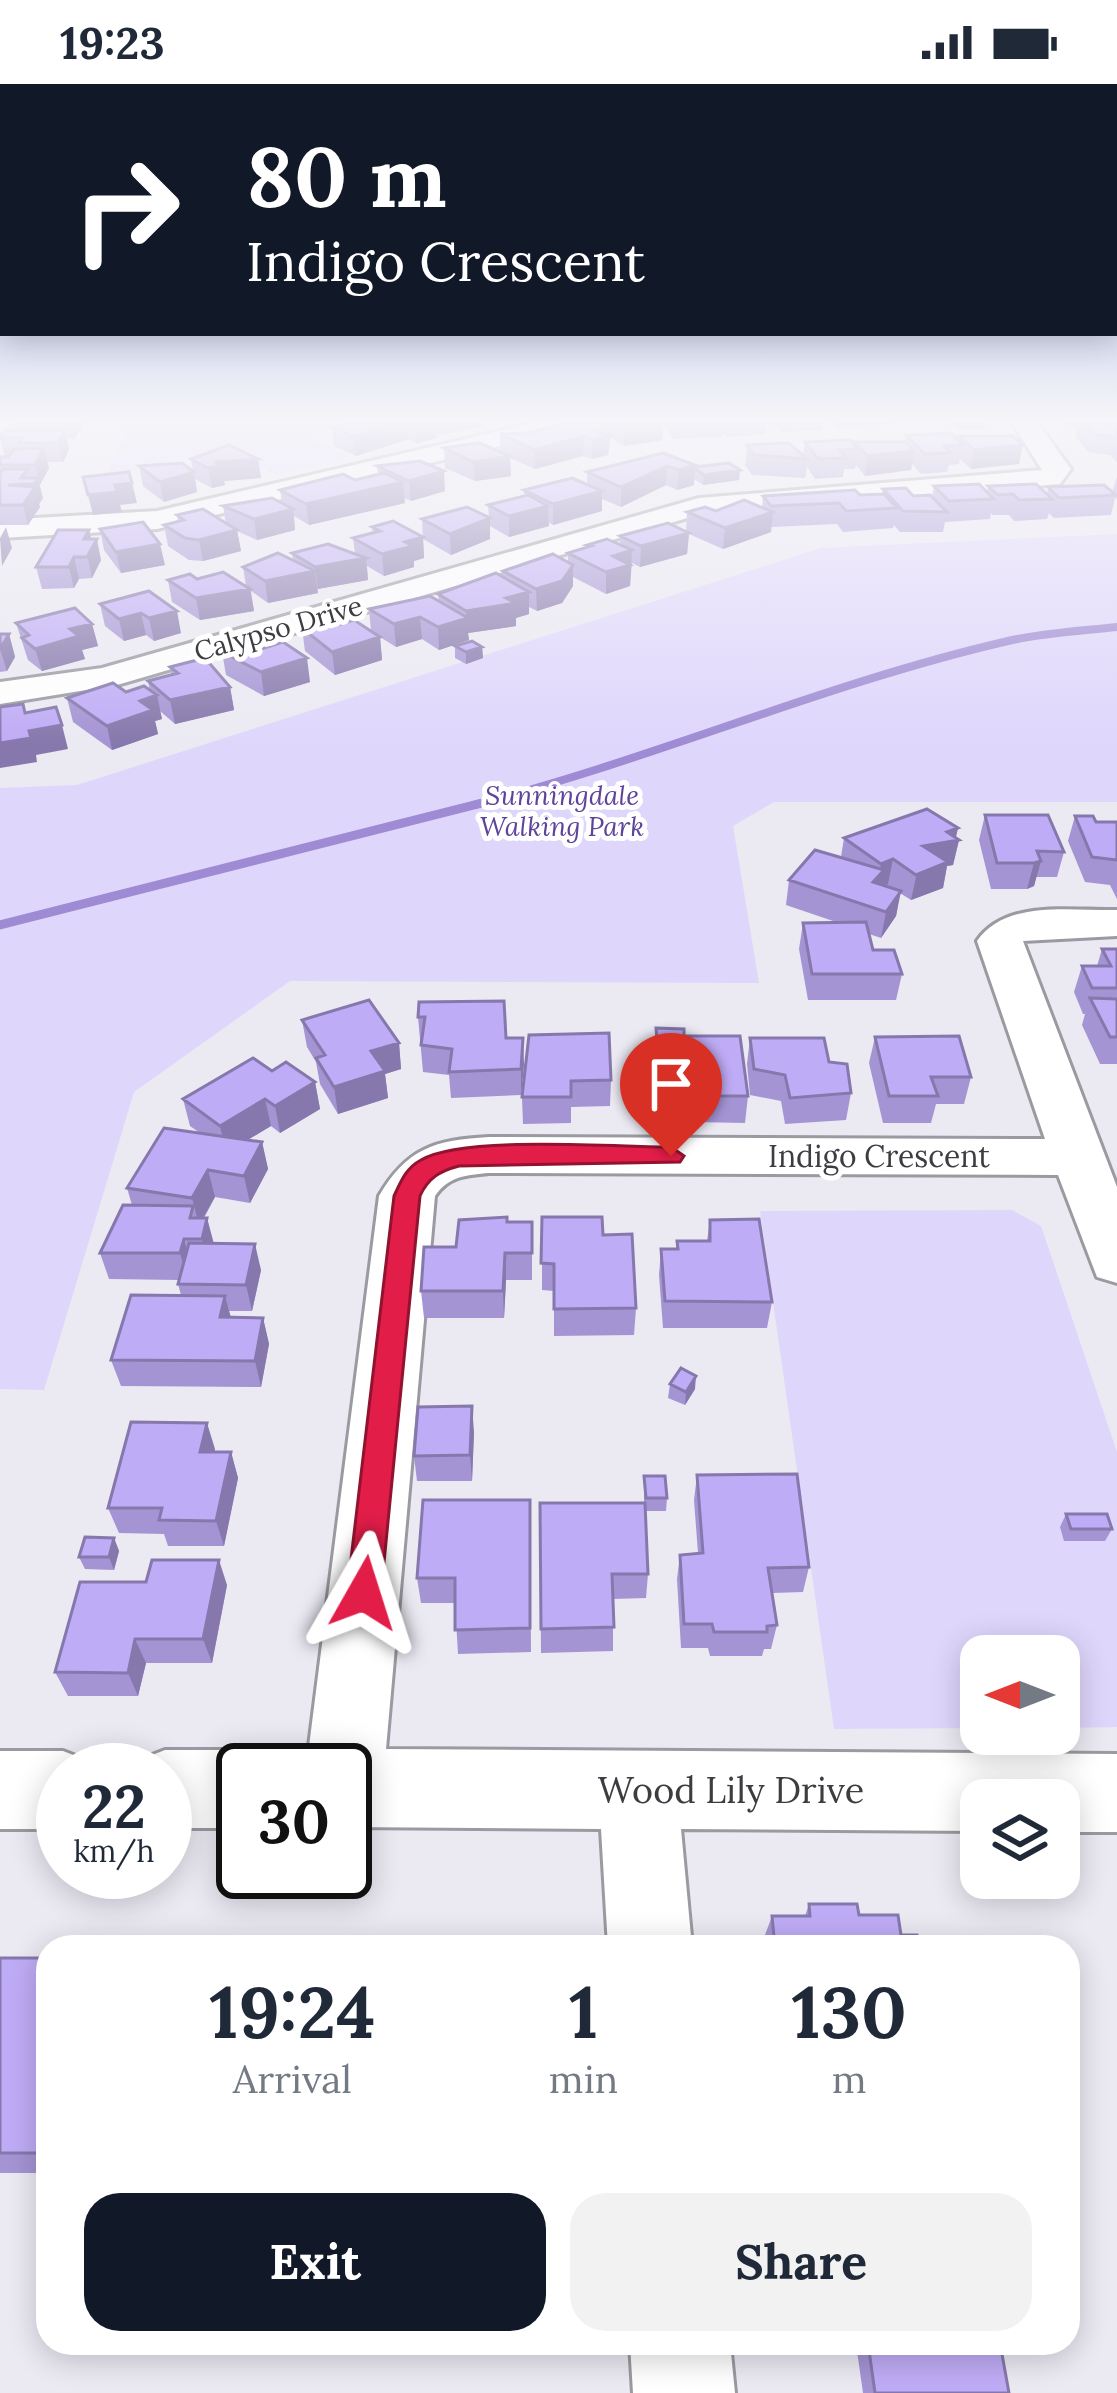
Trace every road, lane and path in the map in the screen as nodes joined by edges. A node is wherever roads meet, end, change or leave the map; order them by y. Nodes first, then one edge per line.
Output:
1 (620, 529) edge
2 (0, 693) edge
3 (1117, 923) edge
4 (1081, 1157) junction
5 (1117, 1262) edge
6 (348, 1743) edge
7 (372, 1788) edge
8 (0, 1790) edge
9 (36, 1790) edge
10 (638, 1790) junction
11 (1117, 1793) edge
12 (649, 1935) edge
13 (681, 2355) edge
14 (684, 2393) edge

1 - 2 street, Calypso Drive
3 - 4 street
4 - 5 street
4 - 6 street, Indigo Crescent
7 - 10 street, Wood Lily Drive
8 - 9 street
10 - 11 street, Wood Lily Drive
10 - 12 street
13 - 14 street

